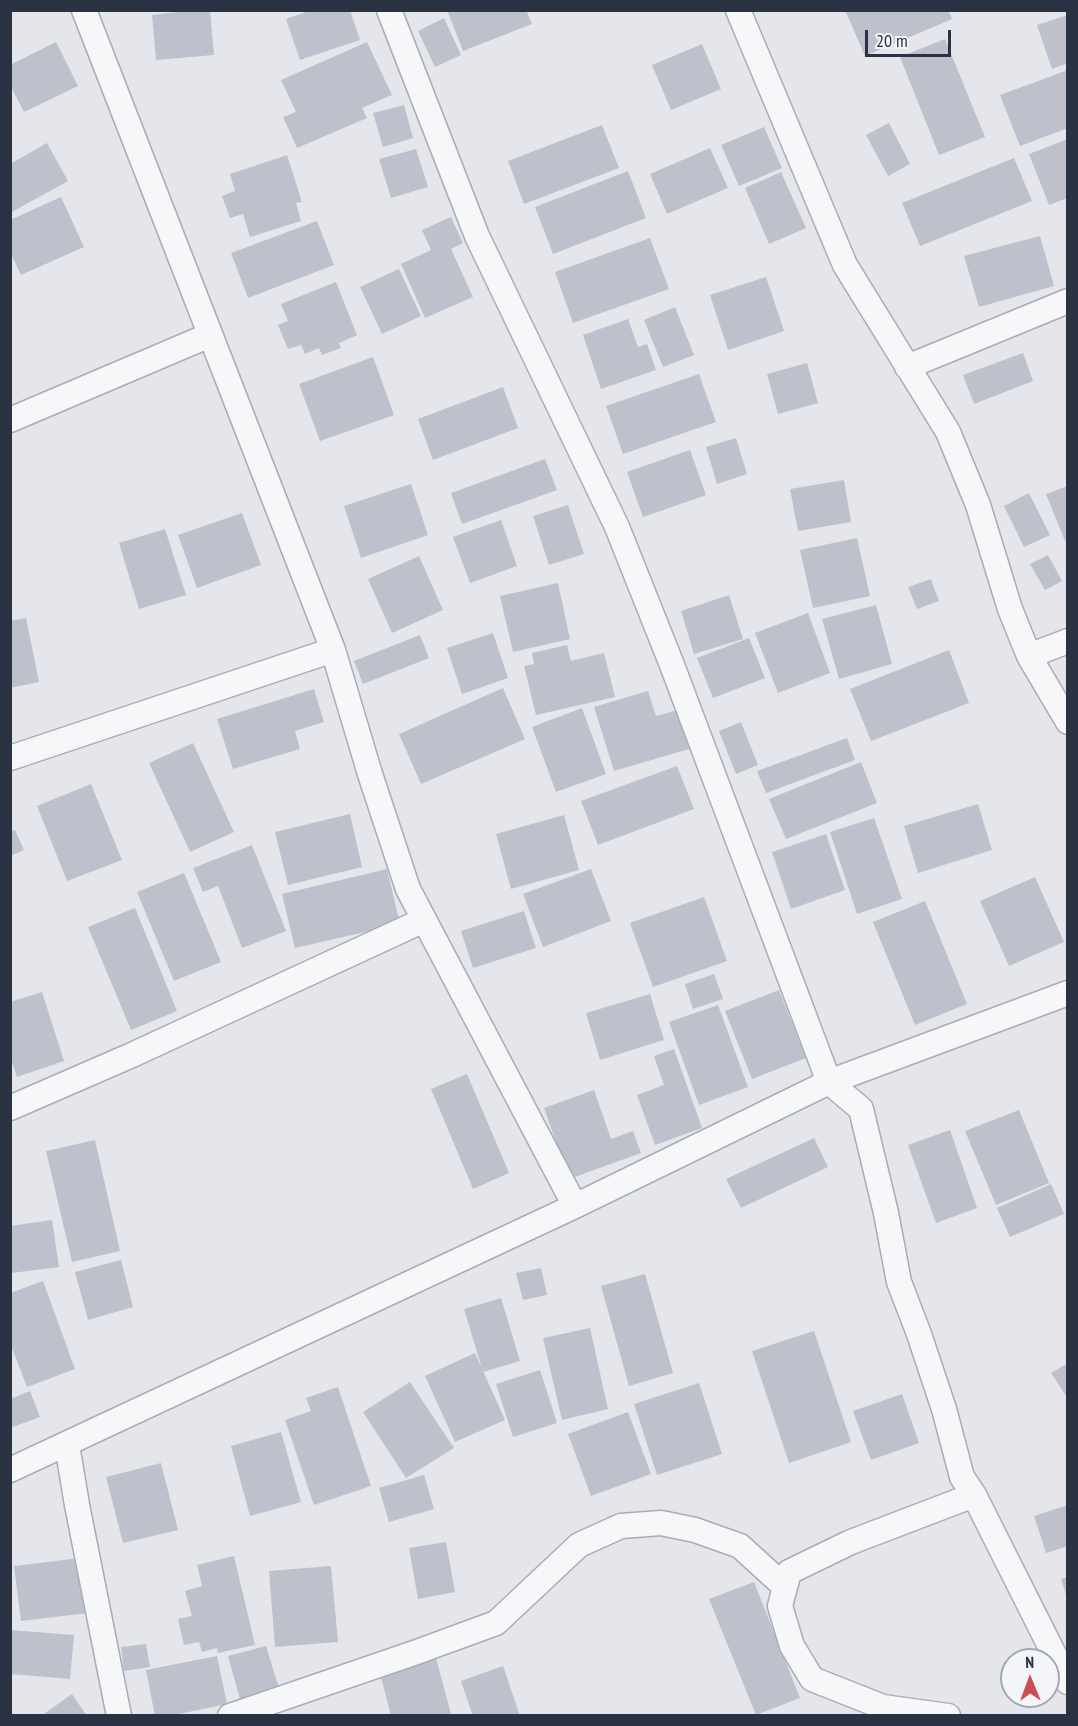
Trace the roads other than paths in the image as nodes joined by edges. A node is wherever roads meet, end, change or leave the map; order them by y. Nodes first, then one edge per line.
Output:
1 (84, 10) edge
2 (389, 10) edge
3 (738, 10) edge
4 (1068, 302) edge
5 (210, 335) junction
6 (907, 367) junction
7 (10, 420) edge
8 (1068, 641) edge
9 (333, 650) junction
10 (1029, 656) junction
11 (1068, 722) edge
12 (10, 758) edge
13 (424, 920) junction
14 (1068, 993) edge
15 (829, 1082) junction
16 (10, 1108) edge
17 (575, 1206) junction
18 (67, 1445) junction
19 (10, 1470) edge
20 (974, 1495) junction
21 (785, 1587) junction
22 (1068, 1682) edge
23 (119, 1716) edge
24 (230, 1716) edge
25 (948, 1716) edge

1 - 5 street
2 - 15 street
3 - 6 street
4 - 6 street
5 - 7 street
5 - 9 street
6 - 10 street
8 - 10 street
9 - 12 street
9 - 13 street
10 - 11 street
13 - 16 street
13 - 17 street
14 - 15 street
15 - 17 street
15 - 20 street
17 - 18 street
18 - 19 street
18 - 23 street
20 - 21 street
20 - 22 street
21 - 24 street
21 - 25 street

